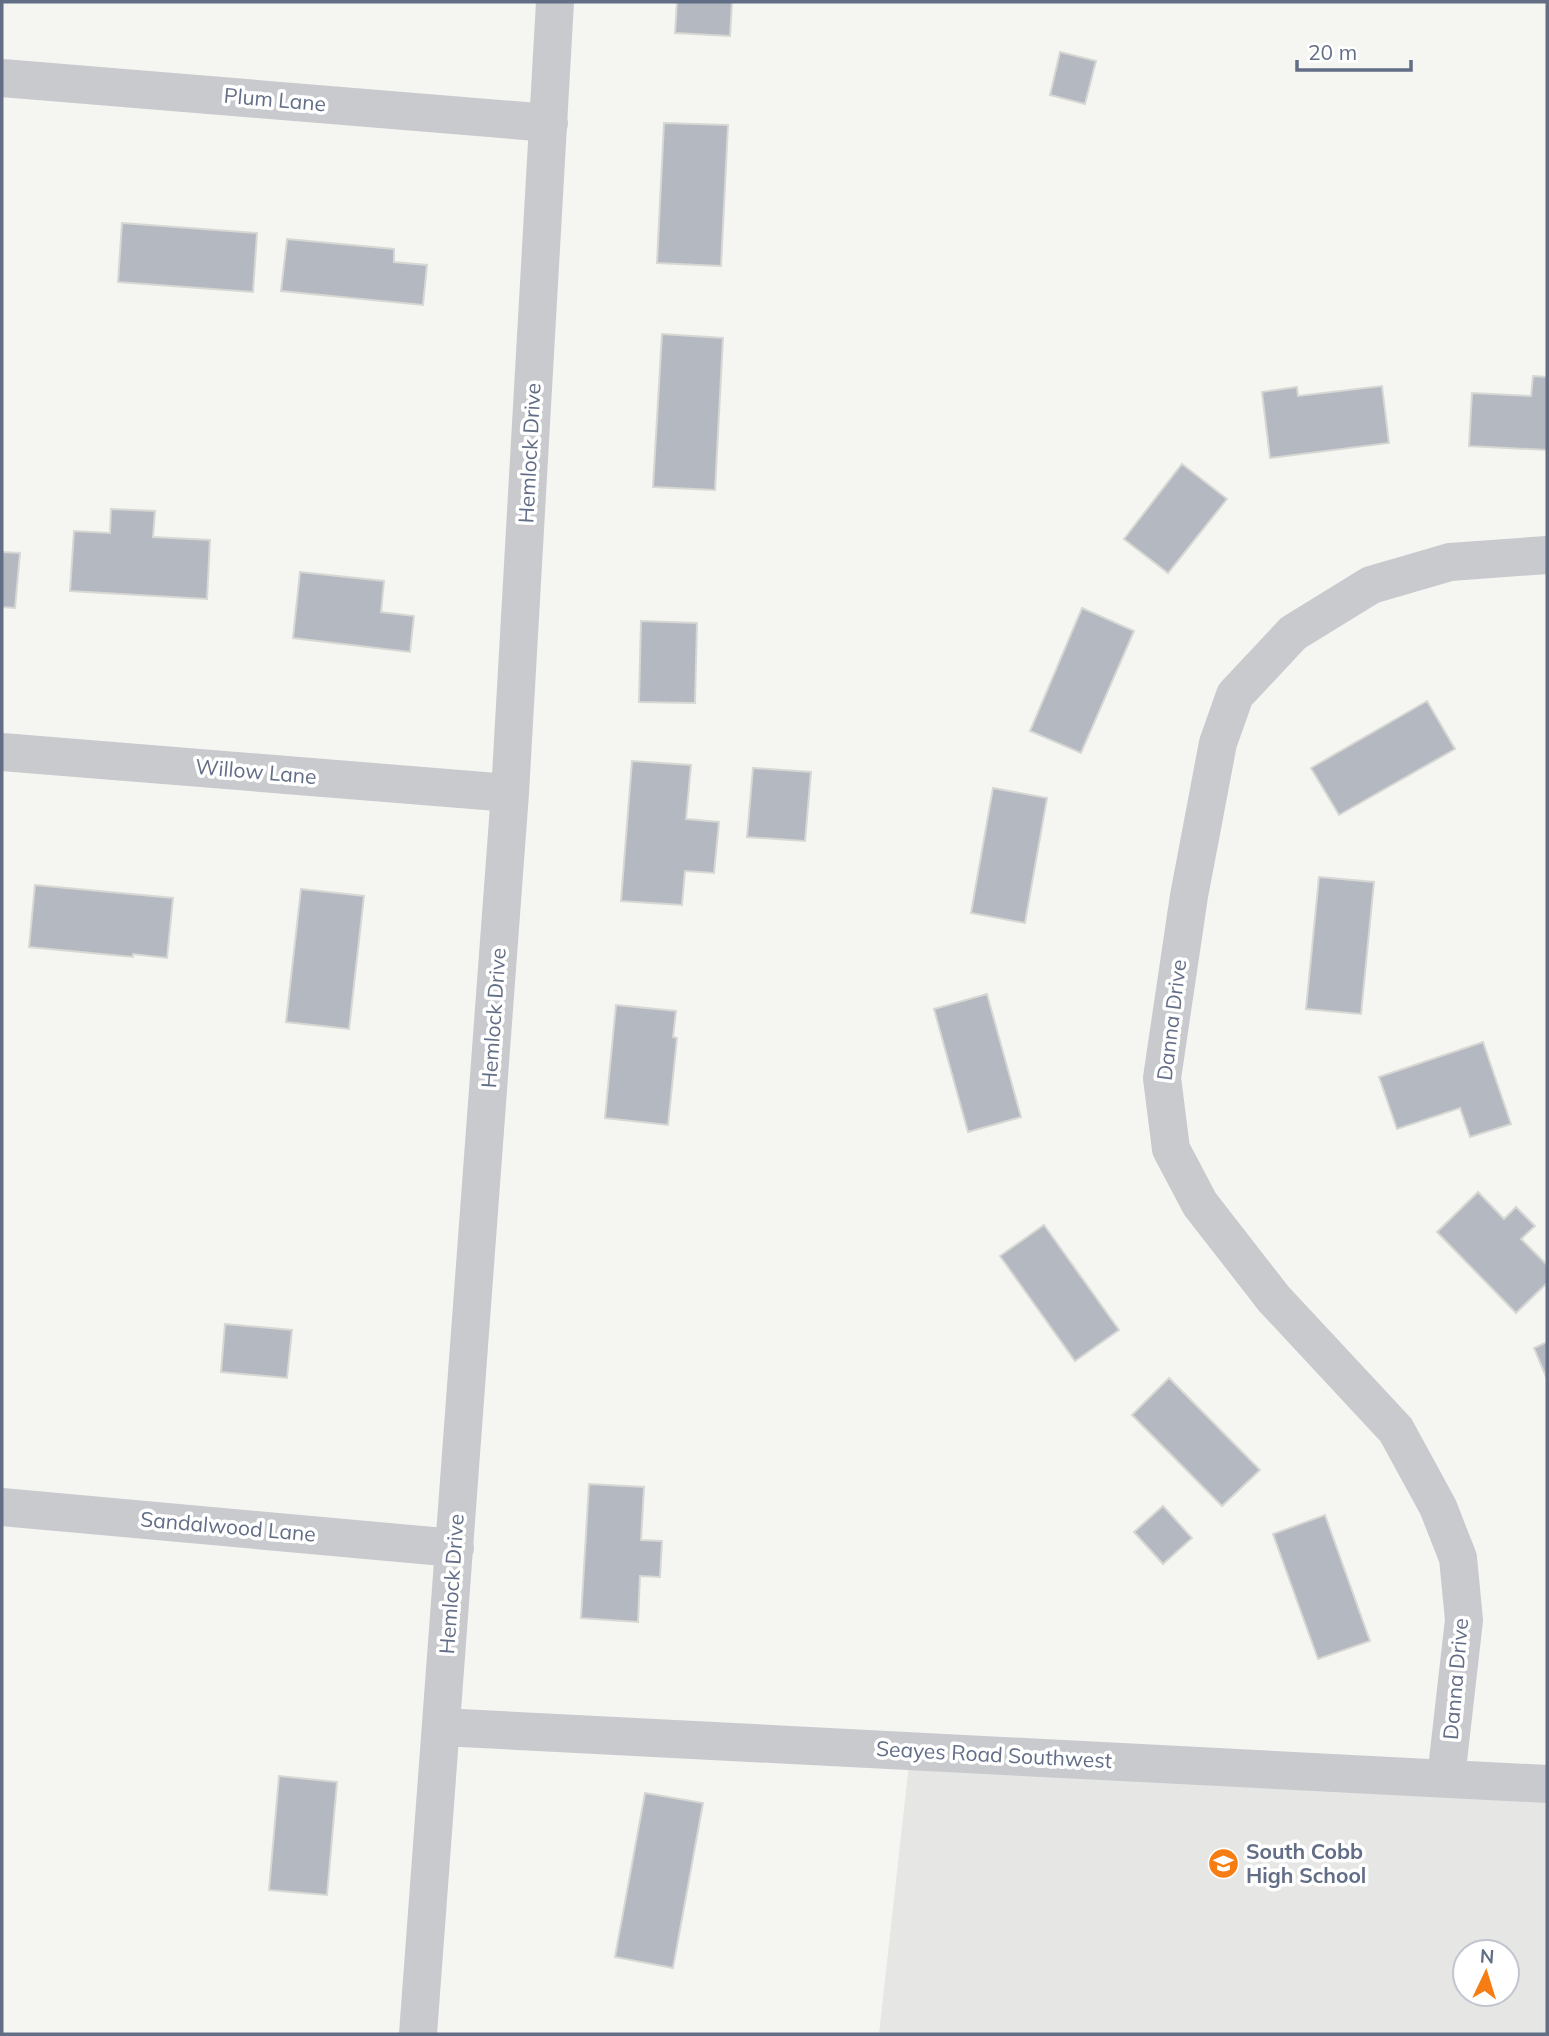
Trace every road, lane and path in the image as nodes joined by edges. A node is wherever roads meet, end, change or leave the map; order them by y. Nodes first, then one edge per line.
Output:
1 (555, 2) edge
2 (2, 78) edge
3 (549, 123) junction
4 (1547, 555) edge
5 (2, 752) edge
6 (510, 793) junction
7 (2, 1507) edge
8 (455, 1548) junction
9 (442, 1727) junction
10 (1446, 1778) junction
11 (1547, 1784) edge
12 (418, 2034) edge

1 - 3 street, Hemlock Drive
2 - 3 street, Plum Lane
3 - 6 street, Hemlock Drive
4 - 10 street, Danna Drive
5 - 6 street, Willow Lane
6 - 8 street, Hemlock Drive
7 - 8 street, Sandalwood Lane
8 - 9 street, Hemlock Drive
9 - 10 street, Seayes Road Southwest
9 - 12 street, Hemlock Drive
10 - 11 street, Seayes Road Southwest

